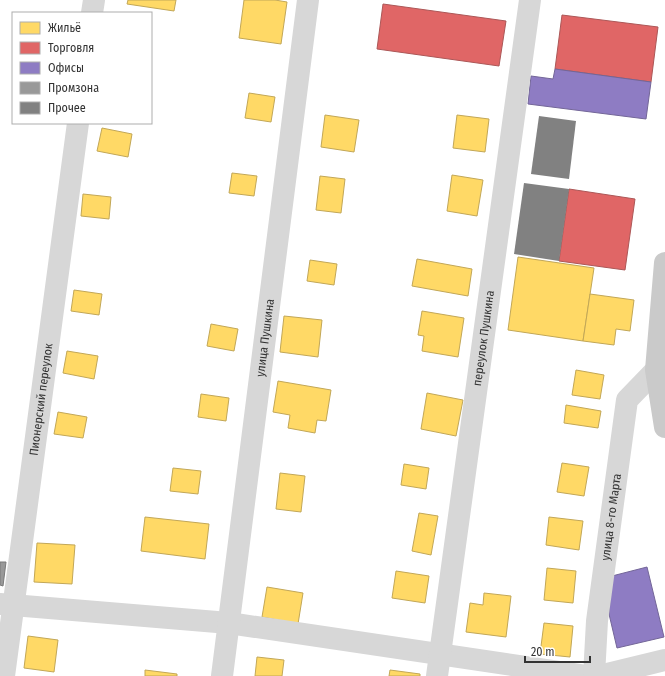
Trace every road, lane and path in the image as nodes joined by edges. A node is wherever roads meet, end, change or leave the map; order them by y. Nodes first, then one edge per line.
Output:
1 (94, 0) edge
2 (308, 0) edge
3 (530, 0) edge
4 (92, 12) edge
5 (78, 124) edge
6 (665, 263) edge
7 (656, 370) junction
8 (665, 427) edge
9 (7, 604) edge
10 (229, 623) junction
11 (440, 655) junction
12 (665, 660) edge
13 (4, 676) edge
14 (222, 676) edge
15 (437, 676) edge
16 (586, 676) edge
17 (594, 676) edge
18 (599, 676) edge

1 - 4 lane
2 - 10 lane, улица Пушкина
3 - 11 lane, переулок Пушкина
5 - 9 lane, Пионерский переулок
6 - 7 main road
7 - 8 main road
7 - 17 lane, улица 8-го Марта
9 - 10 lane
9 - 13 lane, Пионерский переулок
10 - 11 lane
10 - 14 lane, улица Пушкина
11 - 15 lane, переулок Пушкина
11 - 16 lane
12 - 18 lane

